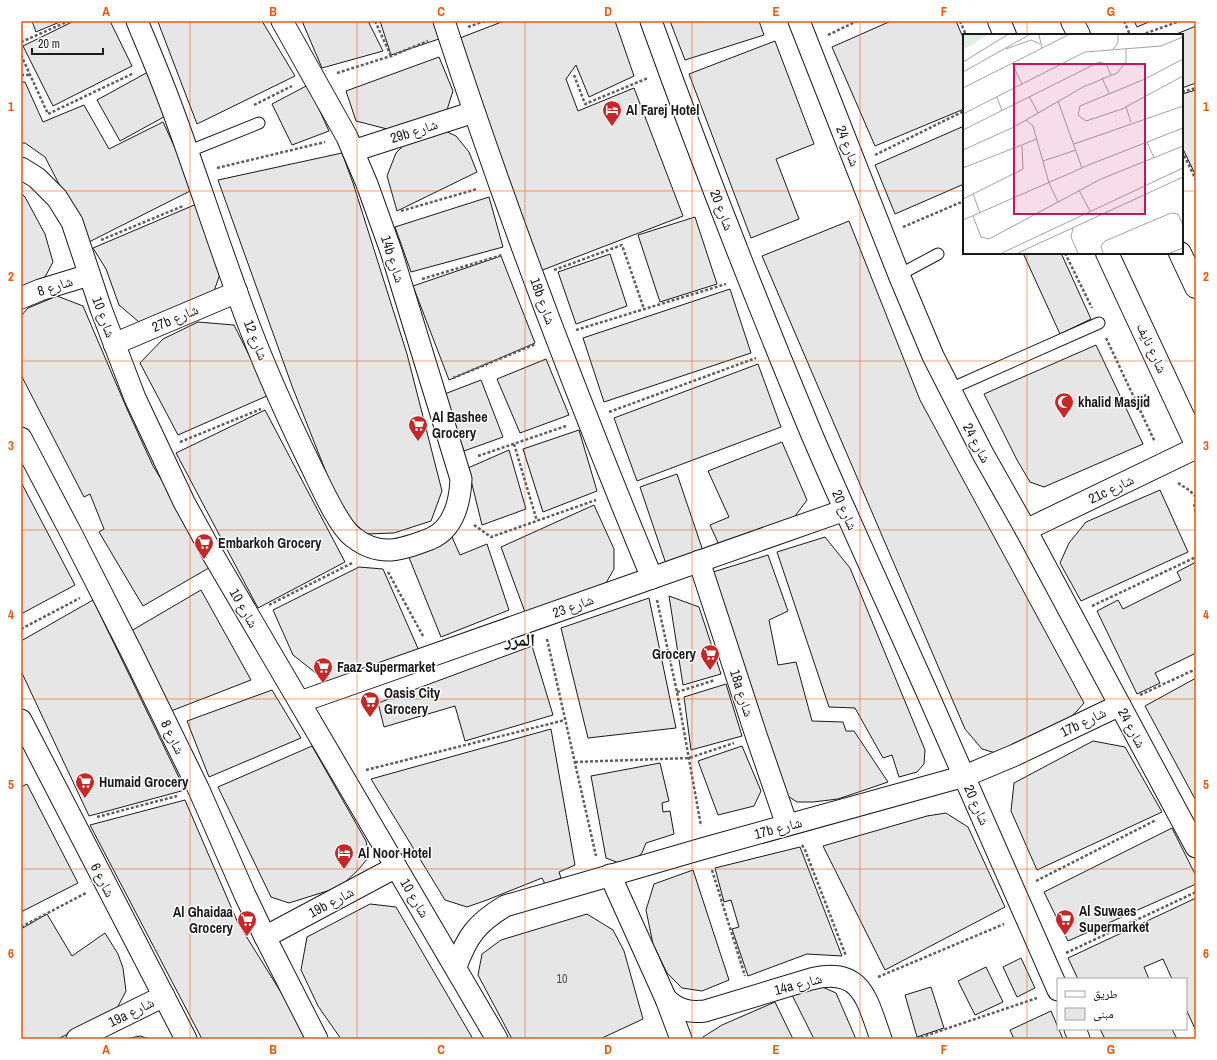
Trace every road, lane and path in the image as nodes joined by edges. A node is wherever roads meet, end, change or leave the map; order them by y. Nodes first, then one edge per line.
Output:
1 (70, 21) edge
2 (136, 21) edge
3 (282, 21) edge
4 (375, 21) edge
5 (485, 21) edge
6 (651, 21) edge
7 (799, 21) edge
8 (857, 21) edge
9 (960, 21) edge
10 (998, 21) edge
11 (1072, 21) edge
12 (1124, 21) edge
13 (1180, 21) edge
14 (446, 27) edge
15 (966, 34) edge
16 (1004, 34) edge
17 (1078, 34) edge
18 (1130, 34) edge
19 (1144, 34) edge
20 (21, 42) edge
21 (808, 44) junction
22 (21, 55) edge
23 (391, 56) junction
24 (154, 63) junction
25 (669, 69) junction
26 (21, 75) edge
27 (30, 75) junction
28 (574, 75) dead end
29 (315, 80) junction
30 (1196, 88) edge
31 (1183, 92) edge
32 (963, 111) edge
33 (474, 112) junction
34 (259, 123) dead end
35 (350, 144) junction
36 (188, 152) junction
37 (1183, 153) edge
38 (855, 164) junction
39 (21, 168) edge
40 (195, 173) junction
41 (1196, 180) edge
42 (499, 183) junction
43 (204, 197) junction
44 (963, 202) edge
45 (380, 217) junction
46 (883, 235) junction
47 (82, 248) junction
48 (523, 249) junction
49 (938, 254) dead end
50 (1065, 254) edge
51 (1107, 254) edge
52 (1180, 254) edge
53 (89, 275) junction
54 (899, 275) junction
55 (748, 277) junction
56 (534, 278) junction
57 (401, 285) junction
58 (1196, 287) edge
59 (237, 292) junction
60 (21, 298) edge
61 (644, 309) junction
62 (1099, 323) junction
63 (556, 336) junction
64 (114, 344) junction
65 (777, 350) junction
66 (433, 386) junction
67 (950, 389) junction
68 (281, 401) junction
69 (588, 419) junction
70 (21, 438) edge
71 (514, 444) junction
72 (1196, 444) edge
73 (1157, 446) dead end
74 (1196, 448) edge
75 (159, 450) junction
76 (456, 463) junction
77 (617, 493) junction
78 (845, 510) junction
79 (456, 512) junction
80 (536, 521) junction
81 (1026, 530) junction
82 (377, 550) junction
83 (1196, 558) edge
84 (699, 561) junction
85 (652, 578) junction
86 (100, 588) junction
87 (249, 615) junction
88 (1072, 615) junction
89 (542, 617) junction
90 (21, 629) edge
91 (433, 655) junction
92 (1196, 669) edge
93 (736, 674) junction
94 (677, 692) junction
95 (300, 702) junction
96 (1120, 705) junction
97 (21, 720) edge
98 (565, 720) junction
99 (756, 735) junction
100 (689, 758) junction
101 (575, 762) junction
102 (343, 776) junction
103 (965, 776) junction
104 (199, 790) junction
105 (1176, 810) junction
106 (74, 824) junction
107 (787, 825) junction
108 (1196, 847) edge
109 (704, 848) junction
110 (396, 867) junction
111 (606, 877) junction
112 (105, 883) junction
113 (1015, 892) junction
114 (1196, 892) edge
115 (1025, 915) junction
116 (21, 927) edge
117 (265, 937) junction
118 (1046, 963) junction
119 (456, 967) junction
120 (857, 986) junction
121 (1057, 988) edge
122 (1057, 990) edge
123 (164, 996) junction
124 (752, 997) junction
125 (666, 999) junction
126 (705, 1012) junction
127 (77, 1039) edge
128 (186, 1039) edge
129 (317, 1039) edge
130 (498, 1039) edge
131 (681, 1039) edge
132 (686, 1039) edge
133 (881, 1039) edge
134 (916, 1039) edge

1 - 20 path
2 - 24 street, شارع 12
3 - 29 street, 14b شارع
4 - 23 path
5 - 14 path
6 - 25 street, شارع 20
7 - 21 street, شارع 24
8 - 21 path
9 - 15 path
10 - 16 main road
11 - 17 main road
12 - 18 path
13 - 19 path
14 - 23 path
14 - 33 street, 18b شارع
21 - 38 street, شارع 24
22 - 27 path
23 - 29 path
24 - 27 path
24 - 36 street, شارع 12
25 - 28 path
25 - 55 street, شارع 20
26 - 27 path
29 - 35 street, 14b شارع
30 - 31 path
32 - 38 path
33 - 35 street, 29b شارع
33 - 42 street, 18b شارع
34 - 36 lane
35 - 40 path
35 - 45 street, 14b شارع
36 - 40 street, شارع 12
37 - 41 path
38 - 46 street, شارع 24
39 - 47 street, شارع 10
40 - 43 street, شارع 12
42 - 45 path
42 - 48 street, 18b شارع
43 - 47 path
43 - 59 street, شارع 12
44 - 46 path
45 - 57 street, 14b شارع
46 - 54 street, شارع 24
47 - 53 street, شارع 10
48 - 56 street, 18b شارع
48 - 57 path
49 - 54 lane
50 - 62 path
51 - 72 main road, شارع نايف
52 - 58 main road
53 - 60 street, شارع 8
53 - 64 street, شارع 10
54 - 67 street, شارع 24
55 - 61 path
55 - 65 street, شارع 20
56 - 61 path
56 - 63 street, 18b شارع
57 - 66 street, 14b شارع
59 - 64 street, 27b شارع
59 - 68 street, شارع 12
61 - 63 path
62 - 67 lane
62 - 73 path
63 - 66 path
63 - 69 street, 18b شارع
64 - 75 street, شارع 10
65 - 69 path
65 - 78 street, شارع 20
66 - 76 street, 14b شارع
67 - 81 street, شارع 24
68 - 75 path
68 - 82 street, شارع 12
69 - 71 path
69 - 77 street, 18b شارع
70 - 86 street, شارع 8
71 - 76 path
71 - 80 path
74 - 81 street, 21c شارع
75 - 87 street, شارع 10
76 - 79 street, 14b شارع
77 - 80 path
77 - 85 street, 18b شارع
78 - 84 street, شارع 23
78 - 103 street, شارع 20
79 - 80 path
79 - 82 street, شارع 12
81 - 88 street, شارع 24
82 - 87 path
82 - 91 path
83 - 88 path
84 - 85 street, شارع 23
84 - 93 street, 18a شارع
85 - 89 street, شارع 23
85 - 94 path
86 - 90 path
86 - 104 street, شارع 8
87 - 95 street, شارع 10
88 - 96 street, شارع 24
89 - 91 street, شارع 23
89 - 98 path
91 - 95 street, شارع 23
92 - 96 path
93 - 94 path
93 - 99 street, 18a شارع
94 - 100 path
95 - 102 street, شارع 10
96 - 103 street, 17b شارع
96 - 105 street, شارع 24
97 - 106 street, شارع 6
98 - 101 path
98 - 102 path
99 - 100 path
99 - 107 street, 18a شارع
100 - 101 path
100 - 109 path
101 - 111 path
102 - 110 street, شارع 10
103 - 107 street, 17b شارع
103 - 113 street, شارع 20
104 - 106 path
104 - 117 street, شارع 8
105 - 108 street, شارع 24
105 - 113 path
106 - 112 street, شارع 6
107 - 109 street, 17b شارع
107 - 120 path
109 - 111 street, 17b شارع
109 - 124 path
110 - 117 street, 19b شارع
110 - 119 street, شارع 10
111 - 119 street, 17b شارع
111 - 125 street
112 - 116 path
112 - 123 street, شارع 6
113 - 115 street, شارع 20
114 - 118 path
115 - 118 street, شارع 20
115 - 120 path
117 - 129 street, شارع 8
118 - 121 street, شارع 20
119 - 130 street, شارع 10
120 - 124 street, 14a شارع
120 - 133 street
122 - 134 path
123 - 127 street, 19a شارع
123 - 128 street, شارع 6
124 - 126 street, 14a شارع
125 - 126 street, 14a شارع
125 - 131 street
126 - 132 street, 14a شارع

